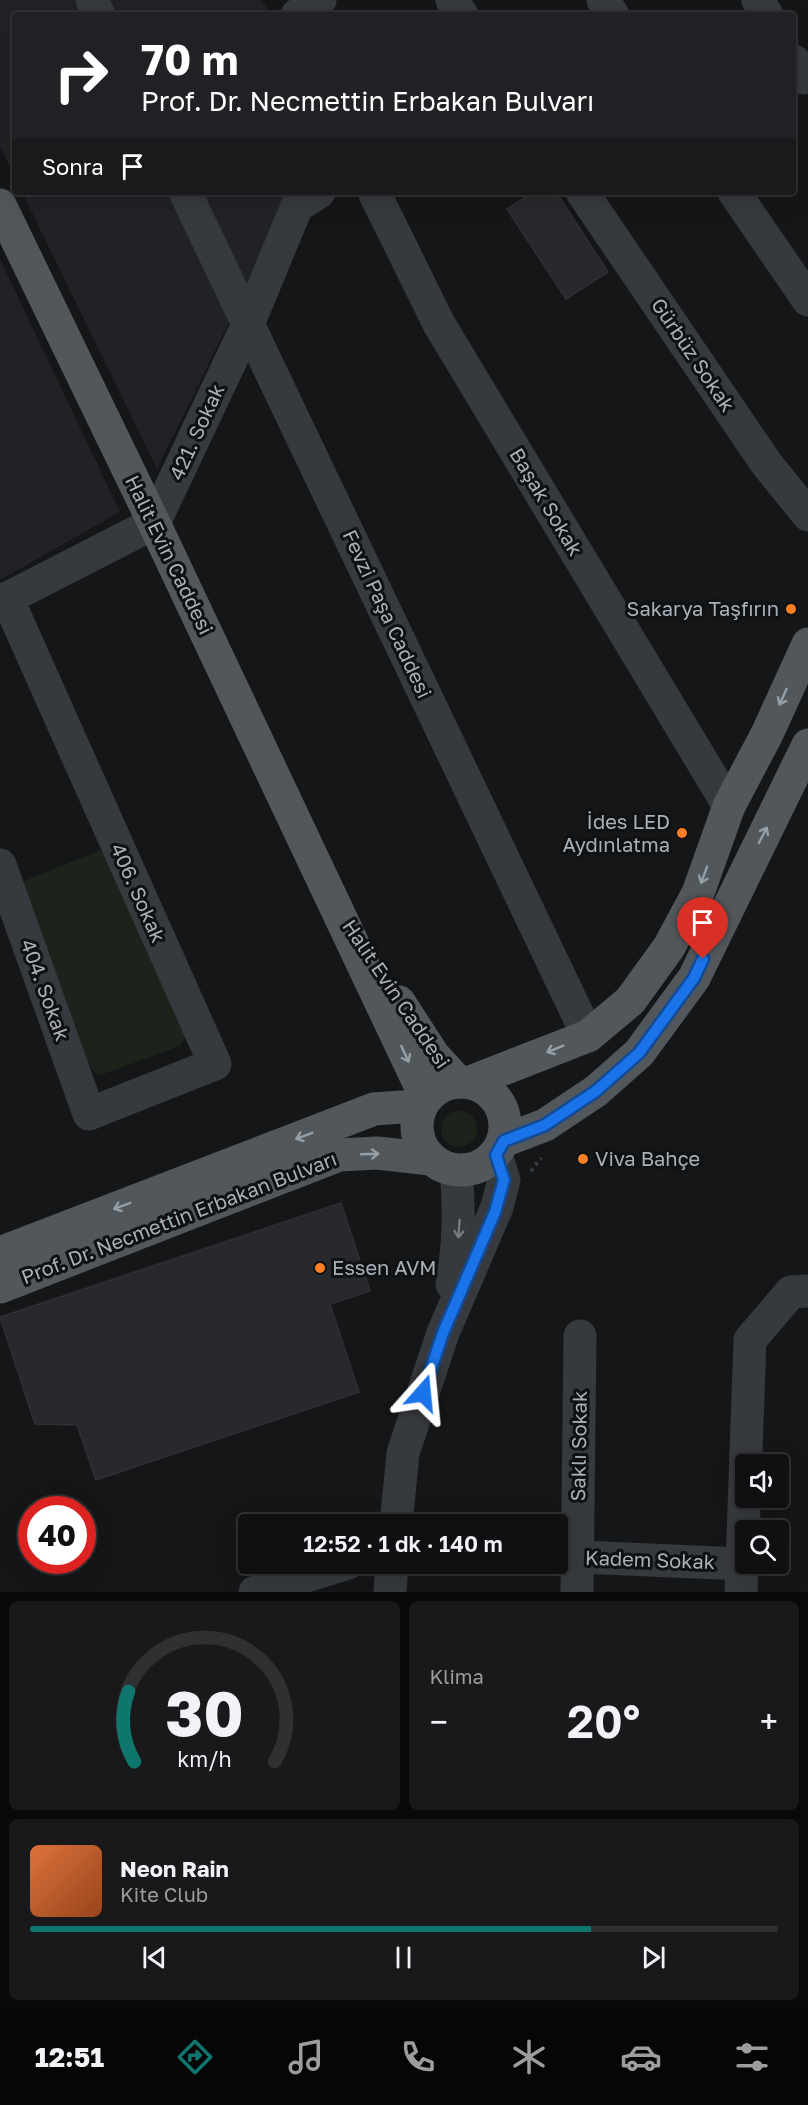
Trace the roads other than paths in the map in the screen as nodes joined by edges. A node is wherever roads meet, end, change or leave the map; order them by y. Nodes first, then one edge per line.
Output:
1 (320, 0) edge
2 (302, 12) edge
3 (186, 195) edge
4 (314, 195) edge
5 (375, 195) edge
6 (584, 195) edge
7 (736, 195) edge
8 (0, 205) edge
9 (808, 300) edge
10 (249, 322) junction
11 (808, 515) edge
12 (154, 523) junction
13 (3, 600) edge
14 (808, 644) edge
15 (808, 745) edge
16 (729, 806) junction
17 (0, 865) edge
18 (336, 905) junction
19 (588, 1036) junction
20 (464, 1082) junction
21 (423, 1103) junction
22 (89, 1114) joint
23 (500, 1148) junction
24 (443, 1165) junction
25 (0, 1254) edge
26 (0, 1287) edge
27 (808, 1291) edge
28 (443, 1333) junction
29 (580, 1336) dead end
30 (397, 1514) edge
31 (568, 1557) edge
32 (313, 1574) edge
33 (391, 1574) edge
34 (741, 1578) edge
35 (255, 1592) edge
36 (390, 1592) edge
37 (577, 1592) edge

1 - 2 street
3 - 10 street, Fevzi Paşa Caddesi
4 - 10 street, 421. Sokak
5 - 16 street, Başak Sokak
6 - 11 street, Gürbüz Sokak
7 - 9 street
8 - 12 main road, Halit Evin Caddesi
10 - 12 street, 421. Sokak
10 - 19 street, Fevzi Paşa Caddesi
12 - 13 street
12 - 18 main road, Halit Evin Caddesi
13 - 22 street, 406. Sokak
14 -> 16 main road
23 -> 15 main road
16 -> 19 main road
17 - 22 street, 404. Sokak
18 - 20 main road, Halit Evin Caddesi
18 -> 21 main road, Halit Evin Caddesi
19 -> 20 main road
20 - 21 main road
20 - 23 main road
21 - 24 main road
21 -> 25 main road, Prof. Dr. Necmettin Erbakan Bulvarı
23 - 24 main road
23 - 28 street
26 -> 24 main road, Prof. Dr. Necmettin Erbakan Bulvarı
24 -> 28 street
27 - 34 street
28 - 30 street
29 - 31 street, Saklı Sokak
31 - 34 street, Kadem Sokak
31 - 37 street, Saklı Sokak
32 - 35 street
33 - 36 street

